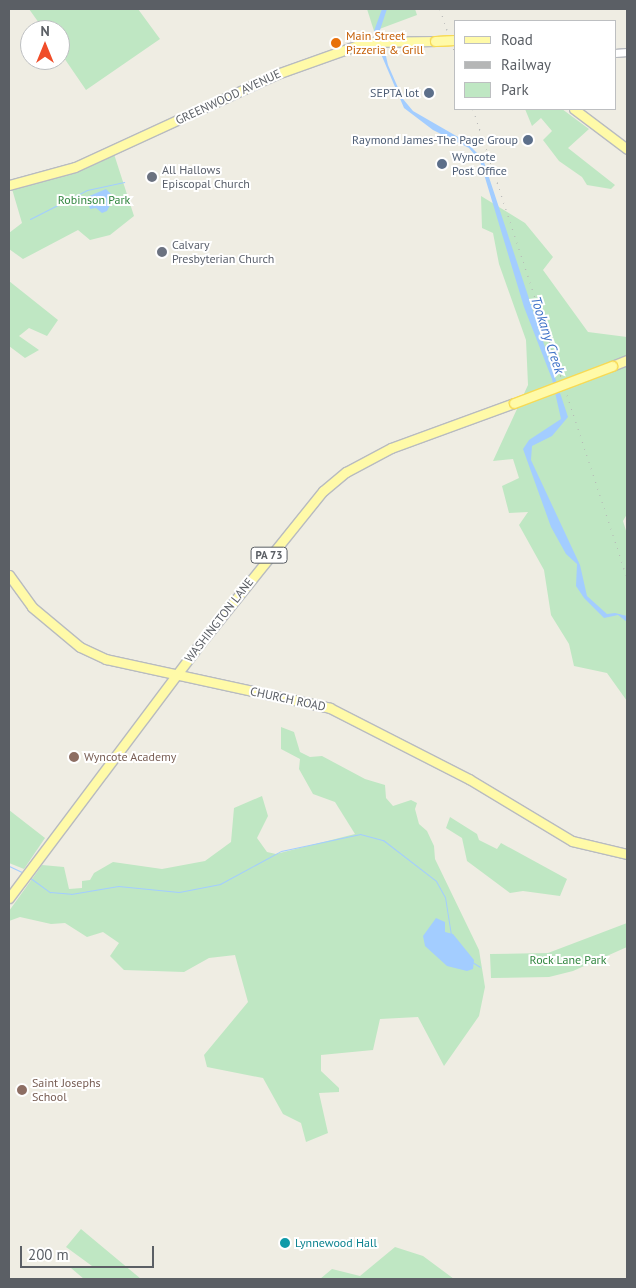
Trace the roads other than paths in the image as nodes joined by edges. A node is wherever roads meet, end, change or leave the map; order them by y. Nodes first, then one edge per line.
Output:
1 (454, 40) edge
2 (575, 110) edge
3 (627, 148) edge
4 (9, 185) edge
5 (627, 360) edge
6 (9, 575) edge
7 (176, 676) junction
8 (627, 854) edge
9 (9, 898) edge

1 - 4 main road, GREENWOOD AVENUE, bridge
2 - 3 main road
5 - 7 main road, WASHINGTON LANE / PA 73, bridge
6 - 7 main road, CHURCH ROAD
7 - 8 main road, CHURCH ROAD
7 - 9 main road, WASHINGTON LANE

